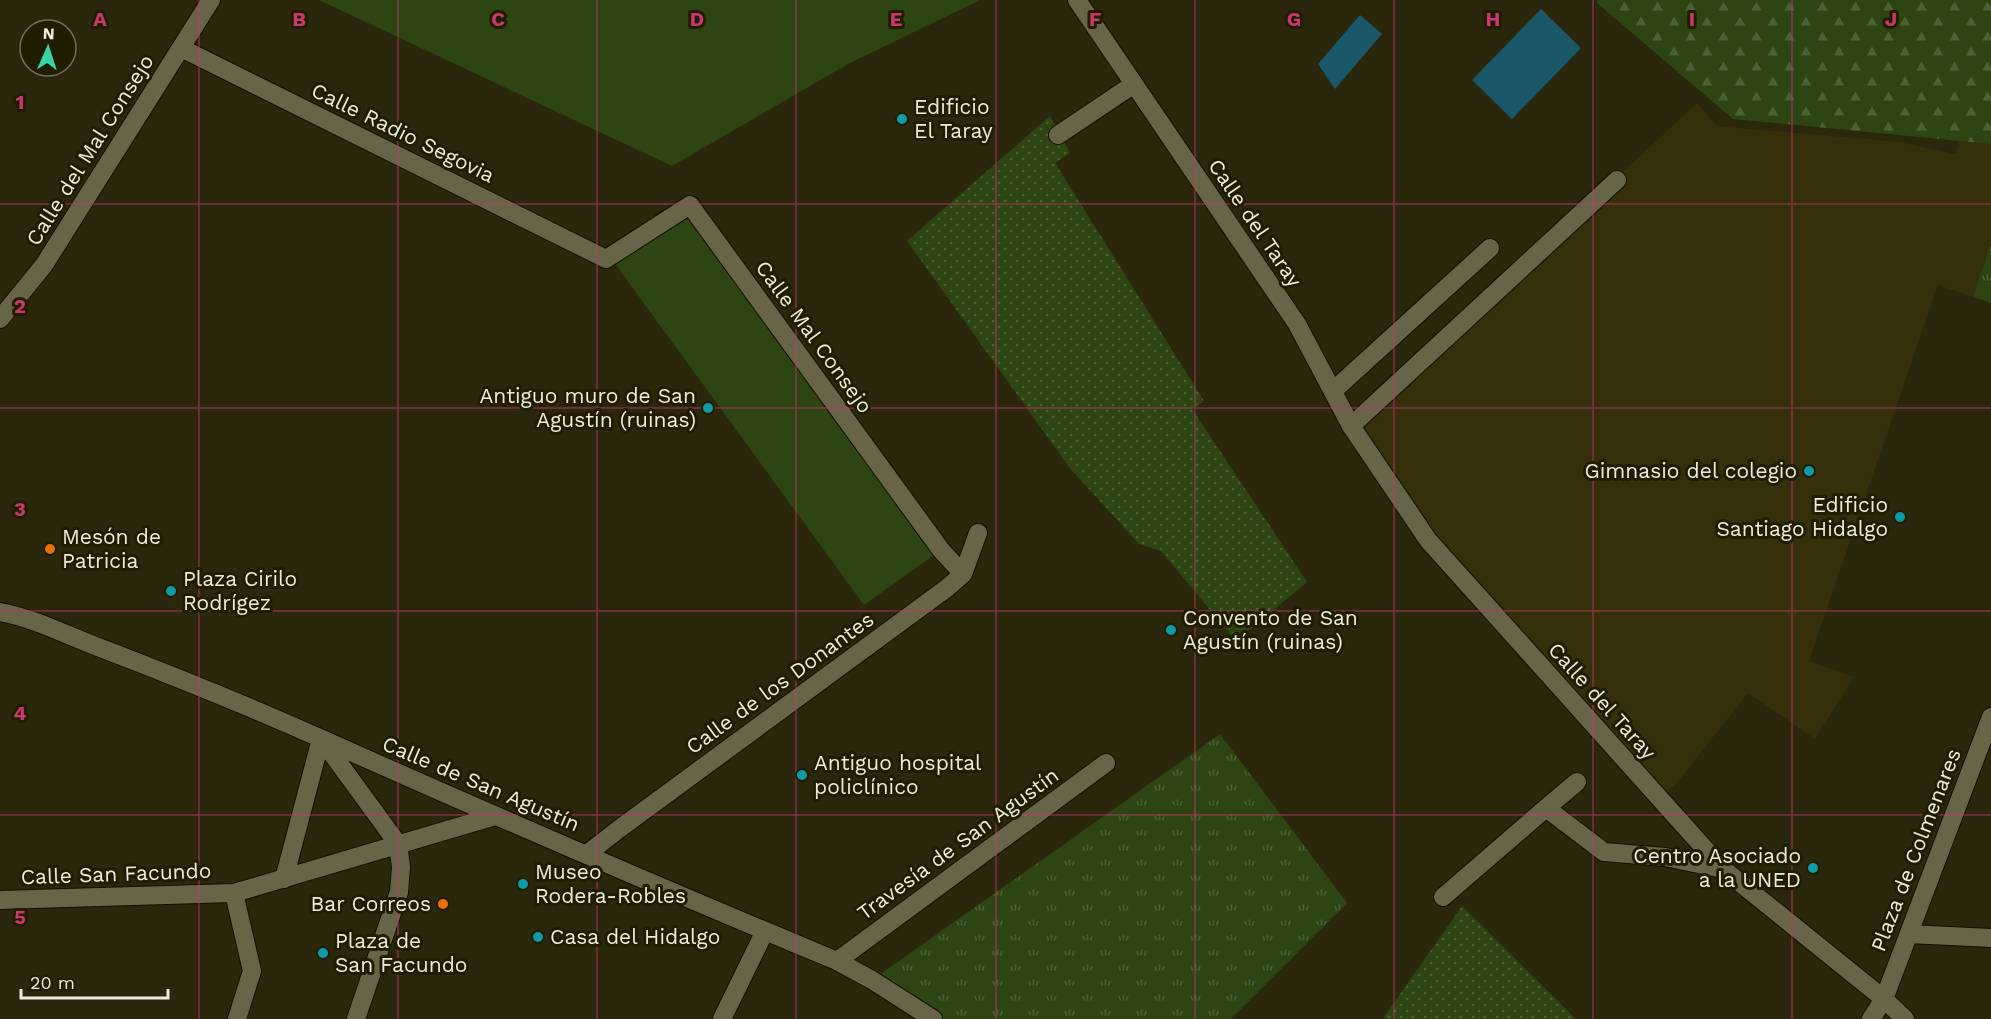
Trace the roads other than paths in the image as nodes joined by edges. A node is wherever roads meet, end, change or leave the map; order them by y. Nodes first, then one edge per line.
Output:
1 (211, 0) edge
2 (1077, 0) edge
3 (181, 48) junction
4 (1134, 84) junction
5 (1058, 135) dead end
6 (1617, 180) dead end
7 (1490, 248) dead end
8 (606, 259) joint
9 (0, 320) edge
10 (1333, 391) junction
11 (1351, 426) junction
12 (978, 533) dead end
13 (963, 574) junction
14 (4, 609) edge
15 (1991, 717) edge
16 (321, 739) junction
17 (1106, 764) dead end
18 (1577, 782) dead end
19 (1546, 808) junction
20 (495, 816) junction
21 (398, 844) junction
22 (587, 854) junction
23 (1723, 869) junction
24 (284, 879) junction
25 (234, 893) junction
26 (1443, 897) dead end
27 (0, 900) edge
28 (765, 931) junction
29 (1909, 934) junction
30 (1991, 938) edge
31 (837, 961) junction
32 (1884, 999) junction
33 (237, 1019) edge
34 (356, 1019) edge
35 (722, 1019) edge
36 (933, 1019) edge
37 (1871, 1019) edge
38 (1905, 1019) edge

1 - 3 street, Calle del Mal Consejo
2 - 4 street, Calle del Taray
3 - 8 street, Calle Radio Segovia
3 - 9 street, Calle del Mal Consejo
4 - 5 street
4 - 10 street, Calle del Taray
6 - 11 street
7 - 10 street
8 - 13 street, Calle Mal Consejo
10 - 11 street, Calle del Taray
11 - 23 street, Calle del Taray
12 - 13 street
13 - 22 street, Calle de los Donantes
14 - 16 street, Calle de San Agustín
15 - 29 street, Plaza de Colmenares
16 - 20 street, Calle de San Agustín
16 - 21 street
16 - 24 street
17 - 31 street, Travesía de San Agustín
18 - 19 street
19 - 23 street
19 - 26 street
20 - 21 street
20 - 22 street, Calle de San Agustín
21 - 24 street
21 - 34 street
22 - 28 street, Calle de San Agustín
23 - 32 street, Calle del Taray
24 - 25 street
25 - 27 street, Calle San Facundo
25 - 33 street
28 - 31 street, Calle de San Agustín
28 - 35 street
29 - 30 street
29 - 32 street, Plaza de Colmenares
31 - 36 street, Calle de San Agustín
32 - 37 street, Plaza de Colmenares
32 - 38 street, Calle del Taray

